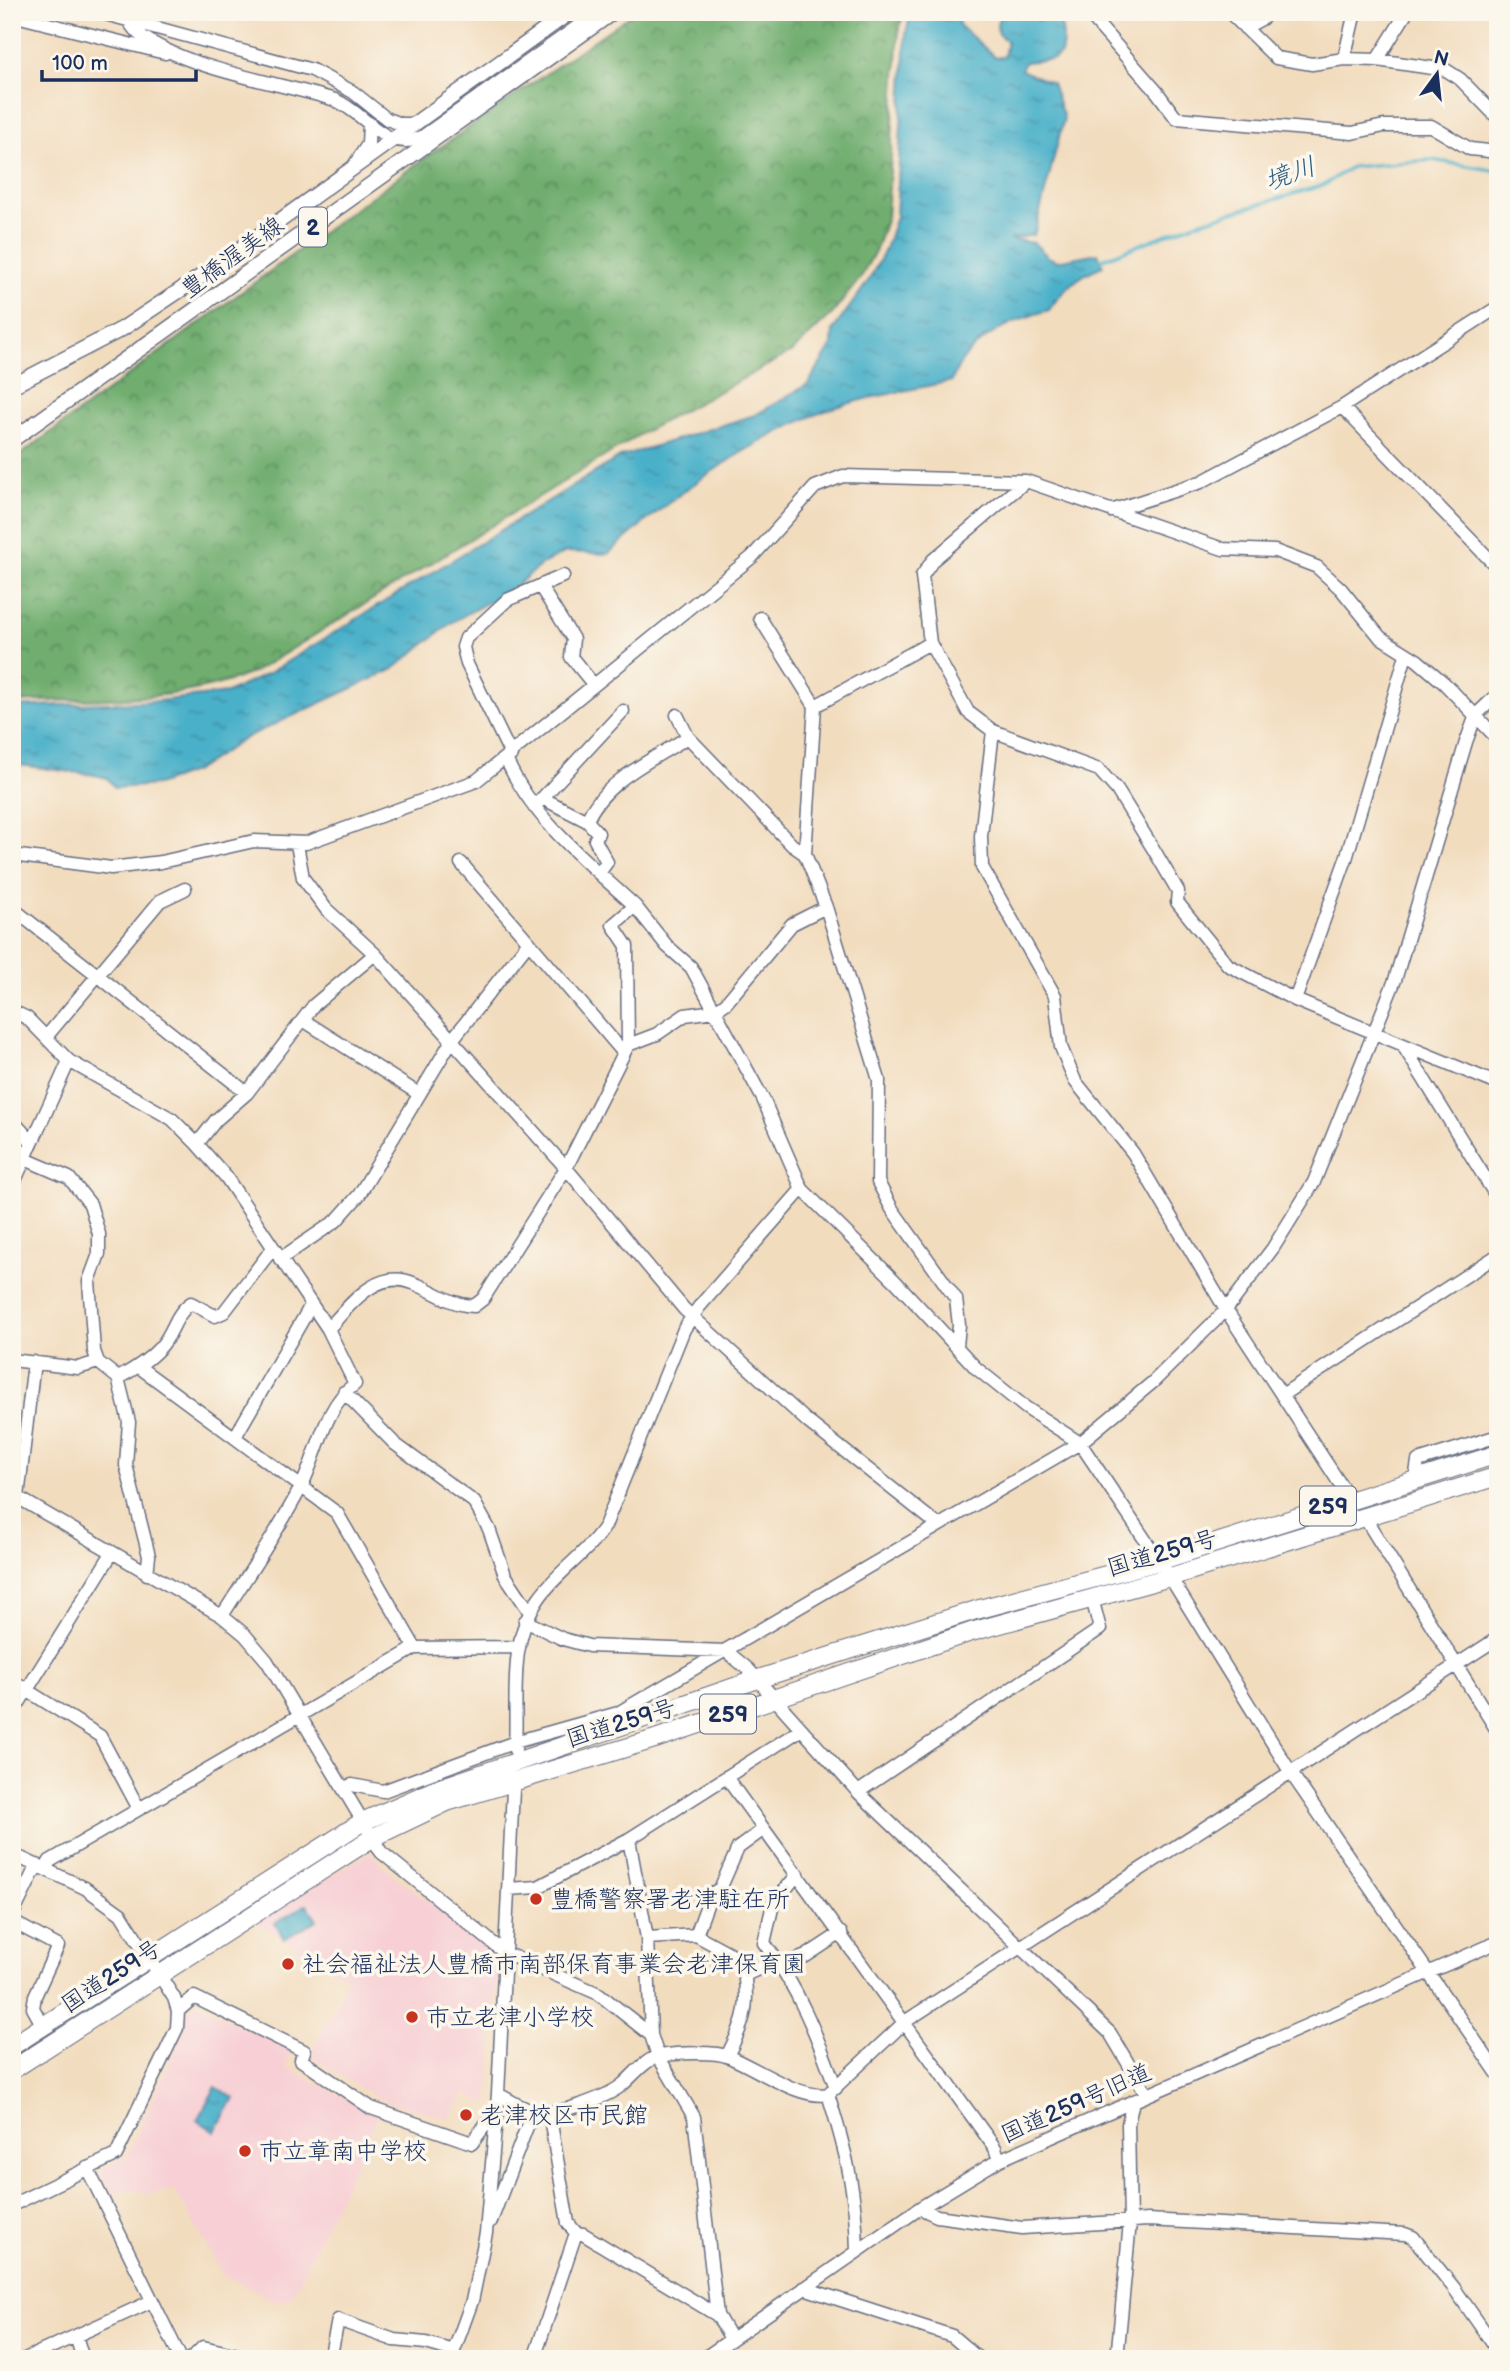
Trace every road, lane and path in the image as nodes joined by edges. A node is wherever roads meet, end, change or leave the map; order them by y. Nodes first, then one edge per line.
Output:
1 (98, 12) edge
2 (143, 12) edge
3 (570, 12) edge
4 (598, 12) edge
5 (613, 12) edge
6 (1087, 12) edge
7 (1229, 12) edge
8 (1267, 12) edge
9 (1355, 12) edge
10 (1407, 12) edge
11 (12, 15) edge
12 (128, 15) edge
13 (157, 28) junction
14 (1245, 28) junction
15 (105, 38) junction
16 (1344, 59) junction
17 (1377, 60) junction
18 (192, 61) junction
19 (362, 101) junction
20 (1498, 118) edge
21 (420, 122) junction
22 (369, 123) junction
23 (393, 141) junction
24 (1498, 152) edge
25 (391, 171) junction
26 (348, 174) junction
27 (1498, 307) edge
28 (12, 386) edge
29 (1342, 407) junction
30 (12, 440) edge
31 (1026, 481) junction
32 (1110, 512) junction
33 (1498, 568) edge
34 (563, 576) dead end
35 (540, 586) junction
36 (760, 618) dead end
37 (930, 643) junction
38 (1406, 655) junction
39 (593, 684) junction
40 (1498, 694) edge
41 (815, 706) junction
42 (622, 711) dead end
43 (677, 715) dead end
44 (1476, 715) junction
45 (993, 731) junction
46 (688, 737) junction
47 (1498, 739) edge
48 (508, 757) junction
49 (538, 802) junction
50 (587, 821) junction
51 (297, 844) junction
52 (806, 853) junction
53 (12, 855) edge
54 (461, 863) dead end
55 (599, 873) junction
56 (185, 889) dead end
57 (635, 906) junction
58 (826, 907) junction
59 (12, 908) edge
60 (528, 943) junction
61 (375, 954) junction
62 (98, 975) junction
63 (1296, 1000) junction
64 (715, 1010) junction
65 (12, 1011) edge
66 (303, 1020) junction
67 (1374, 1034) junction
68 (46, 1037) junction
69 (452, 1040) junction
70 (1404, 1047) junction
71 (625, 1048) junction
72 (69, 1061) junction
73 (1498, 1084) edge
74 (247, 1093) junction
75 (419, 1094) junction
76 (12, 1120) edge
77 (32, 1142) junction
78 (197, 1144) junction
79 (25, 1160) junction
80 (566, 1168) junction
81 (12, 1187) edge
82 (802, 1189) junction
83 (1498, 1199) edge
84 (277, 1253) junction
85 (1498, 1255) edge
86 (310, 1307) junction
87 (1226, 1310) junction
88 (692, 1318) junction
89 (328, 1329) junction
90 (957, 1346) junction
91 (12, 1360) edge
92 (34, 1362) junction
93 (98, 1362) junction
94 (138, 1367) junction
95 (118, 1378) junction
96 (344, 1392) junction
97 (1282, 1395) junction
98 (1498, 1436) edge
99 (235, 1437) junction
100 (1080, 1443) junction
101 (1498, 1454) edge
102 (1498, 1476) edge
103 (1415, 1480) junction
104 (301, 1486) junction
105 (15, 1495) edge
106 (1350, 1499) junction
107 (1365, 1518) junction
108 (938, 1525) junction
109 (112, 1553) junction
110 (1159, 1561) junction
111 (147, 1574) junction
112 (1170, 1577) junction
113 (1092, 1598) junction
114 (222, 1616) junction
115 (528, 1617) junction
116 (1498, 1638) edge
117 (519, 1647) junction
118 (415, 1648) junction
119 (726, 1651) junction
120 (1455, 1666) junction
121 (758, 1679) junction
122 (12, 1681) edge
123 (27, 1690) junction
124 (776, 1698) junction
125 (12, 1714) edge
126 (298, 1715) junction
127 (803, 1729) junction
128 (1498, 1731) edge
129 (515, 1747) junction
130 (1291, 1773) junction
131 (726, 1777) junction
132 (343, 1788) junction
133 (513, 1790) dead end
134 (858, 1792) junction
135 (139, 1809) junction
136 (362, 1822) junction
137 (764, 1829) junction
138 (372, 1838) junction
139 (629, 1839) junction
140 (12, 1854) edge
141 (41, 1867) junction
142 (798, 1874) junction
143 (508, 1889) junction
144 (12, 1916) edge
145 (841, 1933) junction
146 (696, 1935) junction
147 (647, 1938) junction
148 (1498, 1942) edge
149 (1021, 1949) junction
150 (505, 1953) junction
151 (148, 1956) junction
152 (782, 1965) junction
153 (1427, 1973) junction
154 (160, 1974) junction
155 (745, 1975) junction
156 (178, 2011) junction
157 (906, 2021) junction
158 (43, 2026) junction
159 (651, 2035) junction
160 (12, 2046) edge
161 (658, 2056) junction
162 (727, 2056) junction
163 (12, 2070) edge
164 (1498, 2074) edge
165 (832, 2091) junction
166 (498, 2094) junction
167 (1147, 2095) junction
168 (1133, 2101) junction
169 (543, 2112) junction
170 (495, 2123) junction
171 (999, 2160) junction
172 (87, 2168) junction
173 (12, 2205) edge
174 (920, 2208) junction
175 (1130, 2222) junction
176 (576, 2233) junction
177 (486, 2234) junction
178 (857, 2251) junction
179 (804, 2288) junction
180 (152, 2301) junction
181 (717, 2315) junction
182 (76, 2336) junction
183 (731, 2339) junction
184 (1498, 2351) edge
185 (452, 2355) edge
186 (25, 2359) edge
187 (83, 2359) edge
188 (181, 2359) edge
189 (191, 2359) edge
190 (255, 2359) edge
191 (330, 2359) edge
192 (534, 2359) edge
193 (703, 2359) edge
194 (979, 2359) edge
195 (1117, 2359) edge

1 - 12 street
2 - 13 street
3 - 21 main road, 豊橋渥美線 / 2
4 - 23 street
5 - 25 main road, 豊橋渥美線 / 2
6 - 24 street
7 - 14 street
8 - 14 street
9 - 16 street
10 - 17 street
11 - 15 street
12 - 13 street
12 - 15 street
12 - 18 street
13 - 19 street
14 - 16 street
15 - 18 street
16 - 17 street
17 - 20 street
18 - 22 street
19 - 21 street
19 - 23 street
21 - 23 main road, 豊橋渥美線 / 2
22 - 23 street
22 - 26 street
23 - 25 street
23 - 26 main road, 豊橋渥美線 / 2
25 - 30 main road, 豊橋渥美線 / 2
26 - 28 main road, 豊橋渥美線 / 2
27 - 29 street
29 - 32 street
29 - 33 street
31 - 32 street
31 - 37 street
31 - 39 street
32 - 38 street
34 - 35 street
35 - 39 street
35 - 48 street
36 - 41 street
37 - 41 street
37 - 45 street
38 - 44 street
38 - 63 street
39 - 48 street
40 - 44 street
41 - 52 street
42 - 49 street
43 - 46 street
44 - 47 street
44 - 67 street
45 - 63 street
45 - 87 street
46 - 50 street
46 - 52 street
48 - 49 street
48 - 51 street
49 - 50 street
49 - 55 street
50 - 55 street
51 - 53 street
51 - 61 street
52 - 58 street
54 - 60 street
55 - 57 street
56 - 62 street
57 - 64 street
57 - 71 street
58 - 64 street
58 - 90 street
59 - 62 street
60 - 69 street
60 - 71 street
61 - 66 street
61 - 69 street
62 - 68 street
62 - 74 street
63 - 67 street
64 - 71 street
64 - 82 street
65 - 68 street
66 - 74 street
66 - 75 street
67 - 70 street
67 - 87 street
68 - 72 street
69 - 75 street
69 - 80 street
70 - 73 street
70 - 83 street
71 - 80 street
72 - 77 street
72 - 78 street
74 - 78 street
75 - 84 street
76 - 77 street
77 - 79 street
78 - 84 street
79 - 81 street
79 - 93 street
80 - 88 street
80 - 89 street
82 - 88 street
82 - 90 street
84 - 86 street
84 - 94 street
85 - 97 street
86 - 89 street
86 - 99 street
87 - 97 street
87 - 100 street
88 - 108 street
88 - 115 street
89 - 96 street
90 - 100 street
91 - 92 street
92 - 93 street
92 - 105 street
93 - 95 street
94 - 95 street
94 - 99 street
95 - 111 street
96 - 104 street
96 - 115 street
97 - 106 street
98 - 103 street
99 - 104 street
100 - 108 street
100 - 110 street
101 - 103 highway, 国道259号 / 259
102 - 107 highway, 国道259号 / 259
103 - 106 highway, 国道259号 / 259
104 - 114 street
104 - 118 street
105 - 109 street
106 - 110 highway, 国道259号 / 259
107 - 112 highway, 国道259号 / 259
107 - 120 street
108 - 119 street
109 - 111 street
109 - 123 street
110 - 112 street
110 - 121 highway, 国道259号 / 259
111 - 114 street
112 - 113 highway, 国道259号 / 259
112 - 130 street
113 - 124 highway, 国道259号 / 259
113 - 134 street
114 - 126 street
115 - 117 street
115 - 119 street
116 - 120 street
117 - 118 street
117 - 129 street
118 - 126 street
119 - 121 street
119 - 129 street
120 - 128 street
120 - 130 street
121 - 124 street
121 - 136 highway, 国道259号 / 259
122 - 123 street
123 - 125 street
123 - 135 street
124 - 127 street
124 - 138 highway, 国道259号 / 259
126 - 132 street
126 - 135 street
127 - 131 street
127 - 134 street
129 - 132 street
130 - 149 street
130 - 153 street
131 - 137 street
131 - 139 street
132 - 136 street
133 - 143 street
134 - 149 street
135 - 141 street
136 - 138 street
136 - 151 highway, 国道259号 / 259
137 - 142 street
137 - 146 street
138 - 150 street
138 - 154 highway, 国道259号 / 259
139 - 143 street
139 - 147 street
140 - 141 street
141 - 144 street
141 - 151 street
142 - 145 street
142 - 152 street
143 - 150 street
144 - 158 street
145 - 152 street
145 - 157 street
146 - 147 street
146 - 155 street
147 - 159 street
148 - 153 street, 国道259号旧道
149 - 157 street
149 - 167 street
150 - 159 street
150 - 166 street
151 - 154 street
151 - 158 highway, 国道259号 / 259
152 - 155 street
152 - 165 street
153 - 164 street
153 - 167 street, 国道259号旧道
154 - 156 street
154 - 163 highway, 国道259号 / 259
155 - 162 street
156 - 170 street
156 - 172 street
157 - 165 street
157 - 171 street
158 - 160 highway, 国道259号 / 259
159 - 161 street
161 - 162 street
161 - 169 street
161 - 181 street
162 - 165 street
165 - 178 street
166 - 169 street
166 - 170 street
167 - 168 street, 国道259号旧道
168 - 171 street, 国道259号旧道
168 - 175 street
169 - 176 street
169 - 177 street
170 - 177 street
171 - 174 street, 国道259号旧道
172 - 173 street
172 - 180 street
174 - 175 street
174 - 178 street, 国道259号旧道
175 - 184 street
175 - 195 street
176 - 181 street
176 - 192 street
177 - 185 street
178 - 179 street, 国道259号旧道
179 - 183 street, 国道259号旧道
179 - 194 street
180 - 182 street
180 - 188 street
181 - 183 street
182 - 186 street
182 - 187 street
183 - 193 street, 国道259号旧道
185 - 191 street
189 - 190 street

